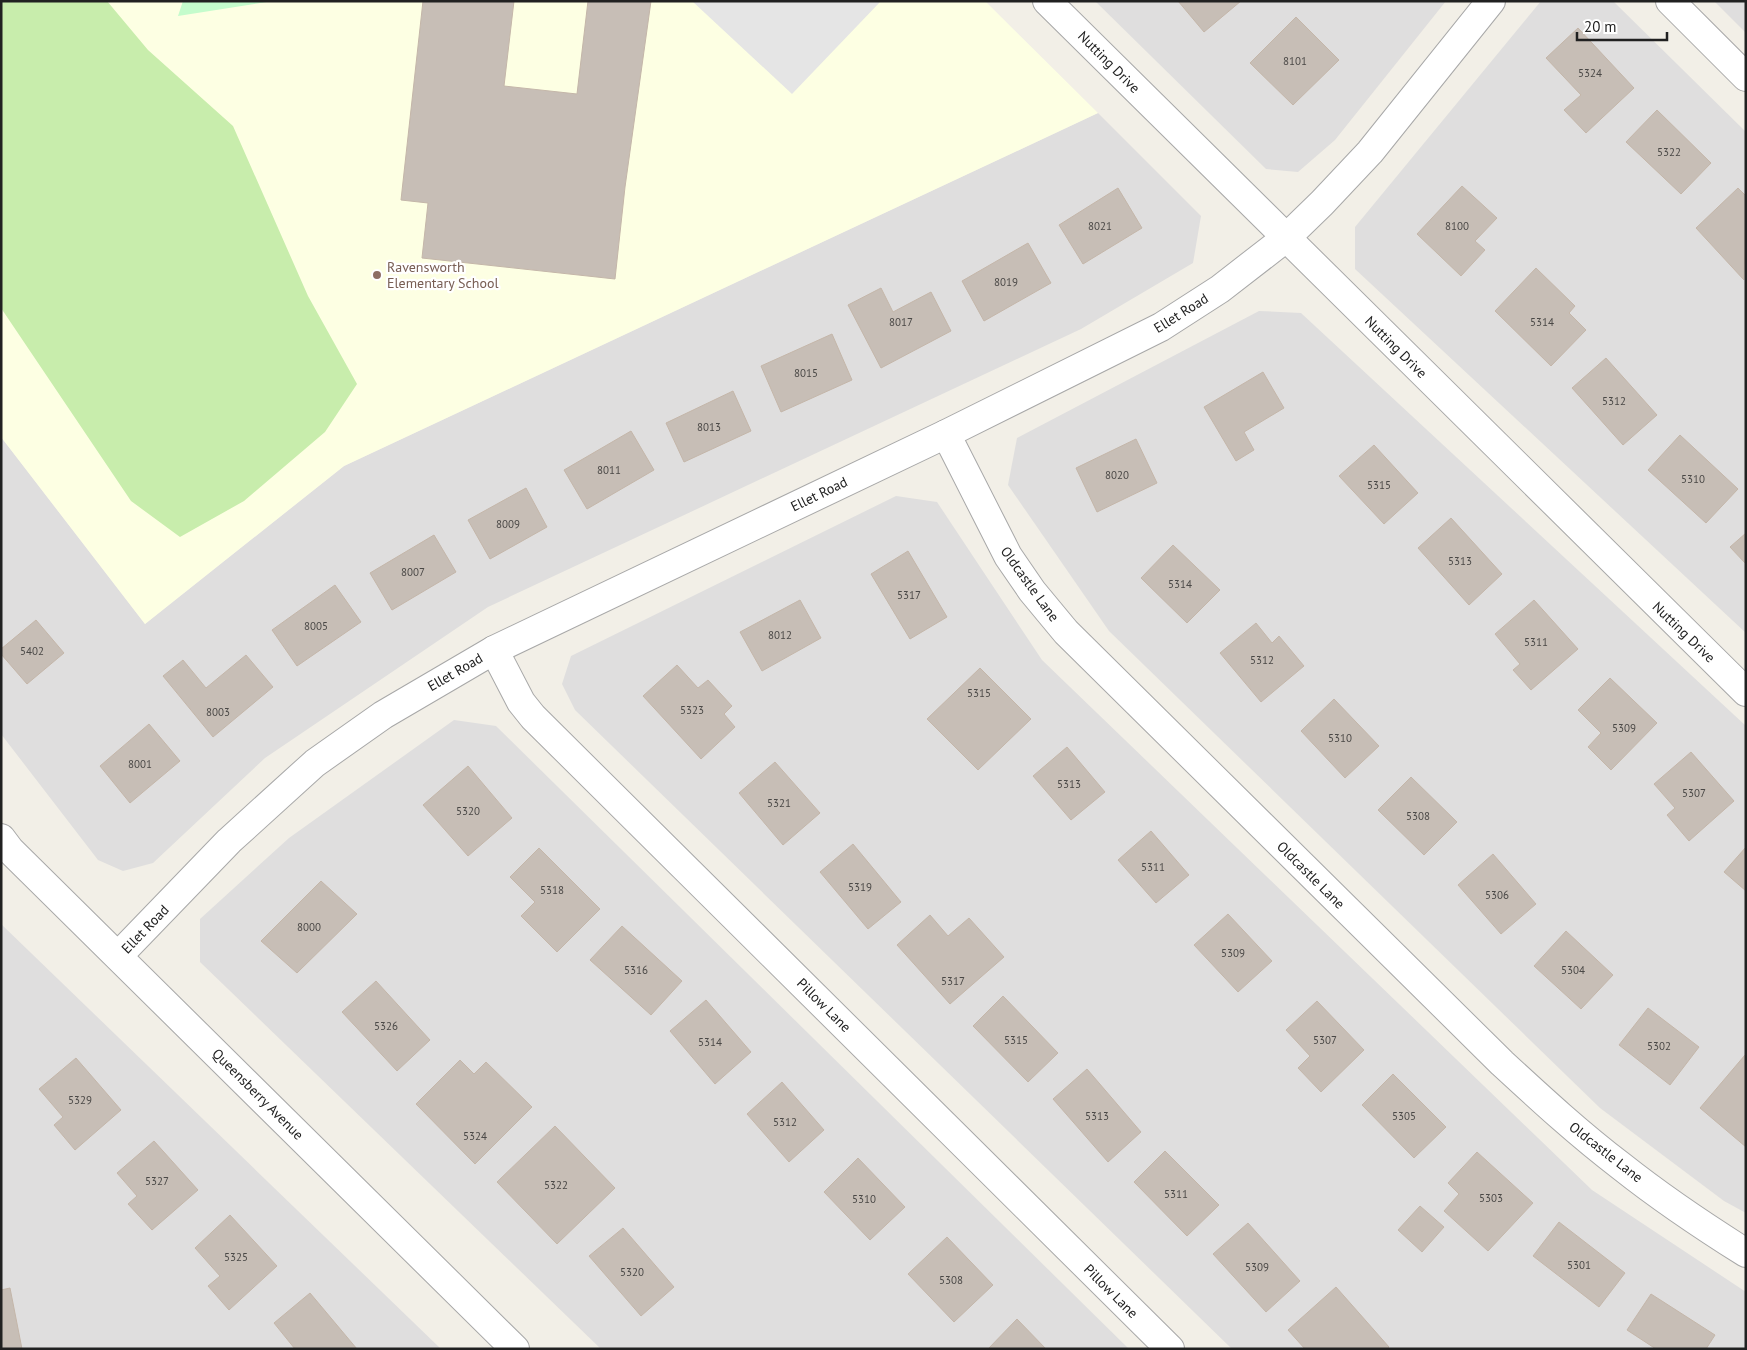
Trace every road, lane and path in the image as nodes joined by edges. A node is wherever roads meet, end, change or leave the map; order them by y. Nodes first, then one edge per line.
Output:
1 (1047, 1) edge
2 (1491, 1) edge
3 (1670, 1) edge
4 (1746, 77) edge
5 (1287, 237) junction
6 (946, 434) junction
7 (494, 650) junction
8 (1746, 692) edge
9 (4, 848) edge
10 (118, 956) junction
11 (1746, 1253) edge
12 (515, 1349) edge
13 (1170, 1349) edge

1 - 5 street, Nutting Drive
2 - 5 street, Ellet Road
3 - 4 street
5 - 6 street, Ellet Road
5 - 8 street, Nutting Drive
6 - 7 street, Ellet Road
6 - 11 street, Oldcastle Lane
7 - 10 street, Ellet Road
7 - 13 street, Pillow Lane
9 - 10 street, Queensberry Avenue
10 - 12 street, Queensberry Avenue

